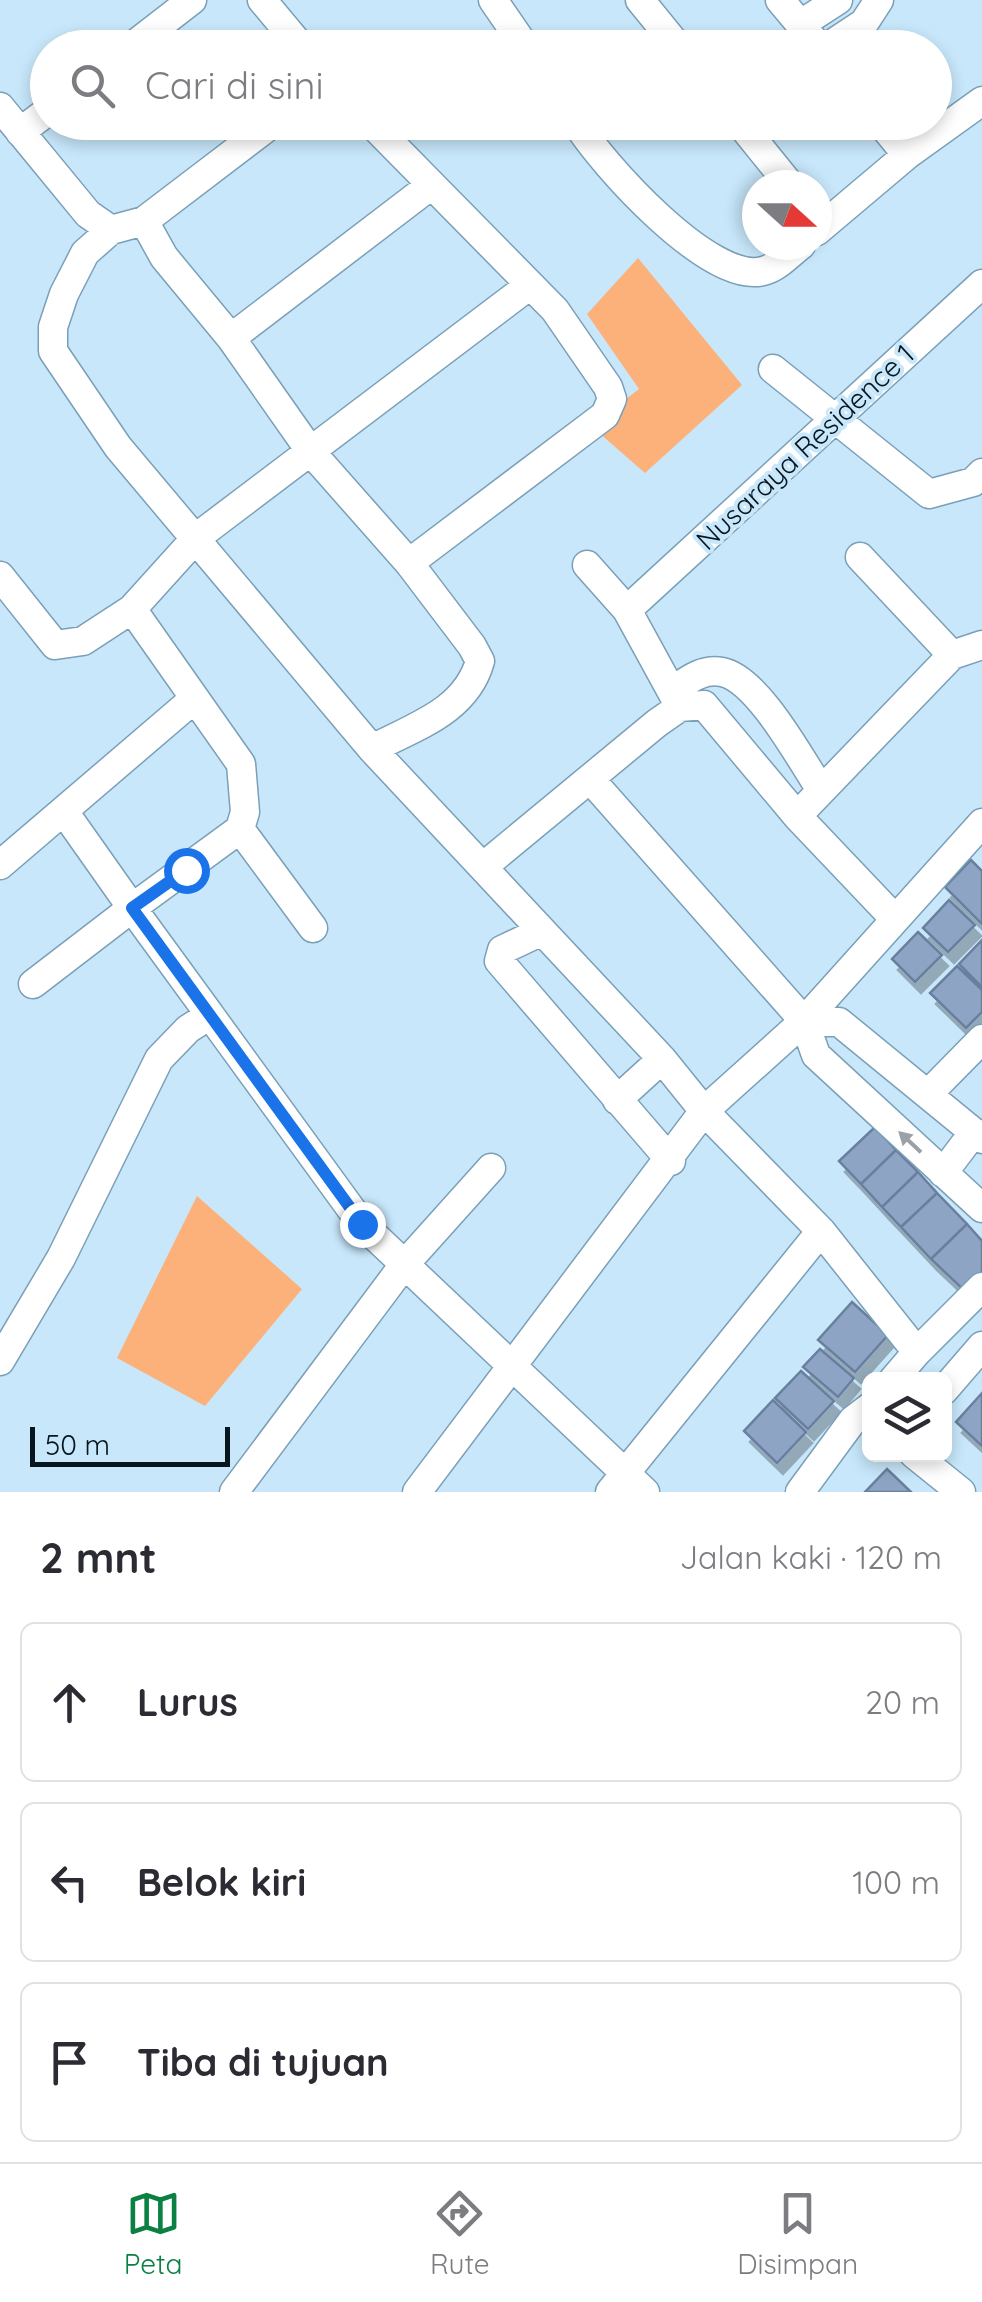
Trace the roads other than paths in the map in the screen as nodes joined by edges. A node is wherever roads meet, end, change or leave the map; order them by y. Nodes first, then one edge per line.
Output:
1 (192, 0) edge
2 (493, 0) edge
3 (640, 0) edge
4 (780, 0) edge
5 (838, 0) edge
6 (879, 0) edge
7 (280, 6) edge
8 (801, 24) junction
9 (153, 30) edge
10 (293, 30) edge
11 (514, 30) edge
12 (664, 30) edge
13 (806, 30) edge
14 (853, 30) edge
15 (982, 101) edge
16 (0, 108) edge
17 (952, 123) edge
18 (30, 124) edge
19 (20, 132) junction
20 (250, 140) edge
21 (387, 140) edge
22 (590, 140) edge
23 (754, 140) edge
24 (894, 140) edge
25 (929, 140) edge
26 (907, 156) junction
27 (778, 170) edge
28 (430, 186) junction
29 (832, 216) edge
30 (144, 221) junction
31 (110, 230) junction
32 (779, 260) edge
33 (982, 284) edge
34 (530, 285) junction
35 (231, 338) junction
36 (773, 369) dead end
37 (835, 420) junction
38 (311, 452) junction
39 (982, 474) edge
40 (197, 537) junction
41 (860, 557) dead end
42 (408, 563) junction
43 (587, 565) dead end
44 (4, 590) edge
45 (132, 609) junction
46 (628, 610) junction
47 (982, 645) edge
48 (952, 655) junction
49 (194, 699) junction
50 (676, 699) junction
51 (372, 749) junction
52 (591, 780) junction
53 (821, 790) junction
54 (65, 813) junction
55 (798, 816) junction
56 (982, 823) edge
57 (240, 829) junction
58 (0, 866) edge
59 (484, 866) junction
60 (132, 908) junction
61 (893, 917) junction
62 (313, 928) dead end
63 (540, 932) junction
64 (33, 984) dead end
65 (210, 1014) junction
66 (804, 1021) junction
67 (982, 1039) edge
68 (662, 1059) junction
69 (930, 1092) junction
70 (616, 1100) junction
71 (704, 1111) junction
72 (978, 1135) edge
73 (670, 1161) junction
74 (491, 1168) dead end
75 (943, 1173) junction
76 (982, 1208) edge
77 (822, 1231) junction
78 (403, 1266) junction
79 (982, 1288) edge
80 (982, 1346) edge
81 (918, 1352) junction
82 (0, 1361) edge
83 (512, 1366) junction
84 (900, 1372) edge
85 (952, 1381) edge
86 (862, 1416) edge
87 (924, 1462) edge
88 (617, 1482) edge
89 (234, 1492) edge
90 (417, 1492) edge
91 (645, 1492) edge
92 (800, 1492) edge
93 (961, 1492) edge

1 - 9 street
2 - 11 street
3 - 12 street
4 - 8 street
5 - 8 street
6 - 14 street
7 - 10 street
8 - 13 street
15 - 17 street
16 - 19 street
18 - 19 street
19 - 31 street
20 - 30 street
21 - 28 street
22 - 32 street
23 - 27 street
24 - 26 street
25 - 26 street
26 - 29 street
28 - 34 street
28 - 35 street
30 - 31 street
30 - 35 street
31 - 40 street
33 - 37 street, Nusaraya Residence 1
34 - 38 street
34 - 42 street
35 - 38 street
36 - 37 street
37 - 39 street
37 - 46 street, Nusaraya Residence 1
38 - 40 street
38 - 42 street
40 - 45 street
40 - 51 street
41 - 48 street
42 - 51 street
43 - 46 street
44 - 45 street
45 - 49 street
46 - 50 street
47 - 48 street
48 - 53 street
49 - 54 street
49 - 57 street
50 - 52 street
50 - 53 street
50 - 55 street
51 - 59 street
52 - 59 street
52 - 66 street
53 - 55 street
54 - 58 street
54 - 60 street
55 - 61 street
56 - 61 street
57 - 60 street
57 - 62 street
59 - 63 street
60 - 64 street
60 - 65 street
61 - 66 street
63 - 68 street
63 - 70 street
65 - 78 street
65 - 82 street
66 - 69 street
66 - 71 street
75 -> 66 street
67 - 69 street
68 - 70 street
68 - 71 street
69 - 72 street
70 - 73 street
71 - 73 street
71 - 77 street
72 - 75 street
73 - 83 street
74 - 78 street
75 - 76 street
77 - 81 street
77 - 88 street
78 - 83 street
78 - 89 street
79 - 81 street
80 - 85 street
81 - 84 street
83 - 88 street
83 - 90 street
86 - 92 street
87 - 93 street
88 - 91 street

